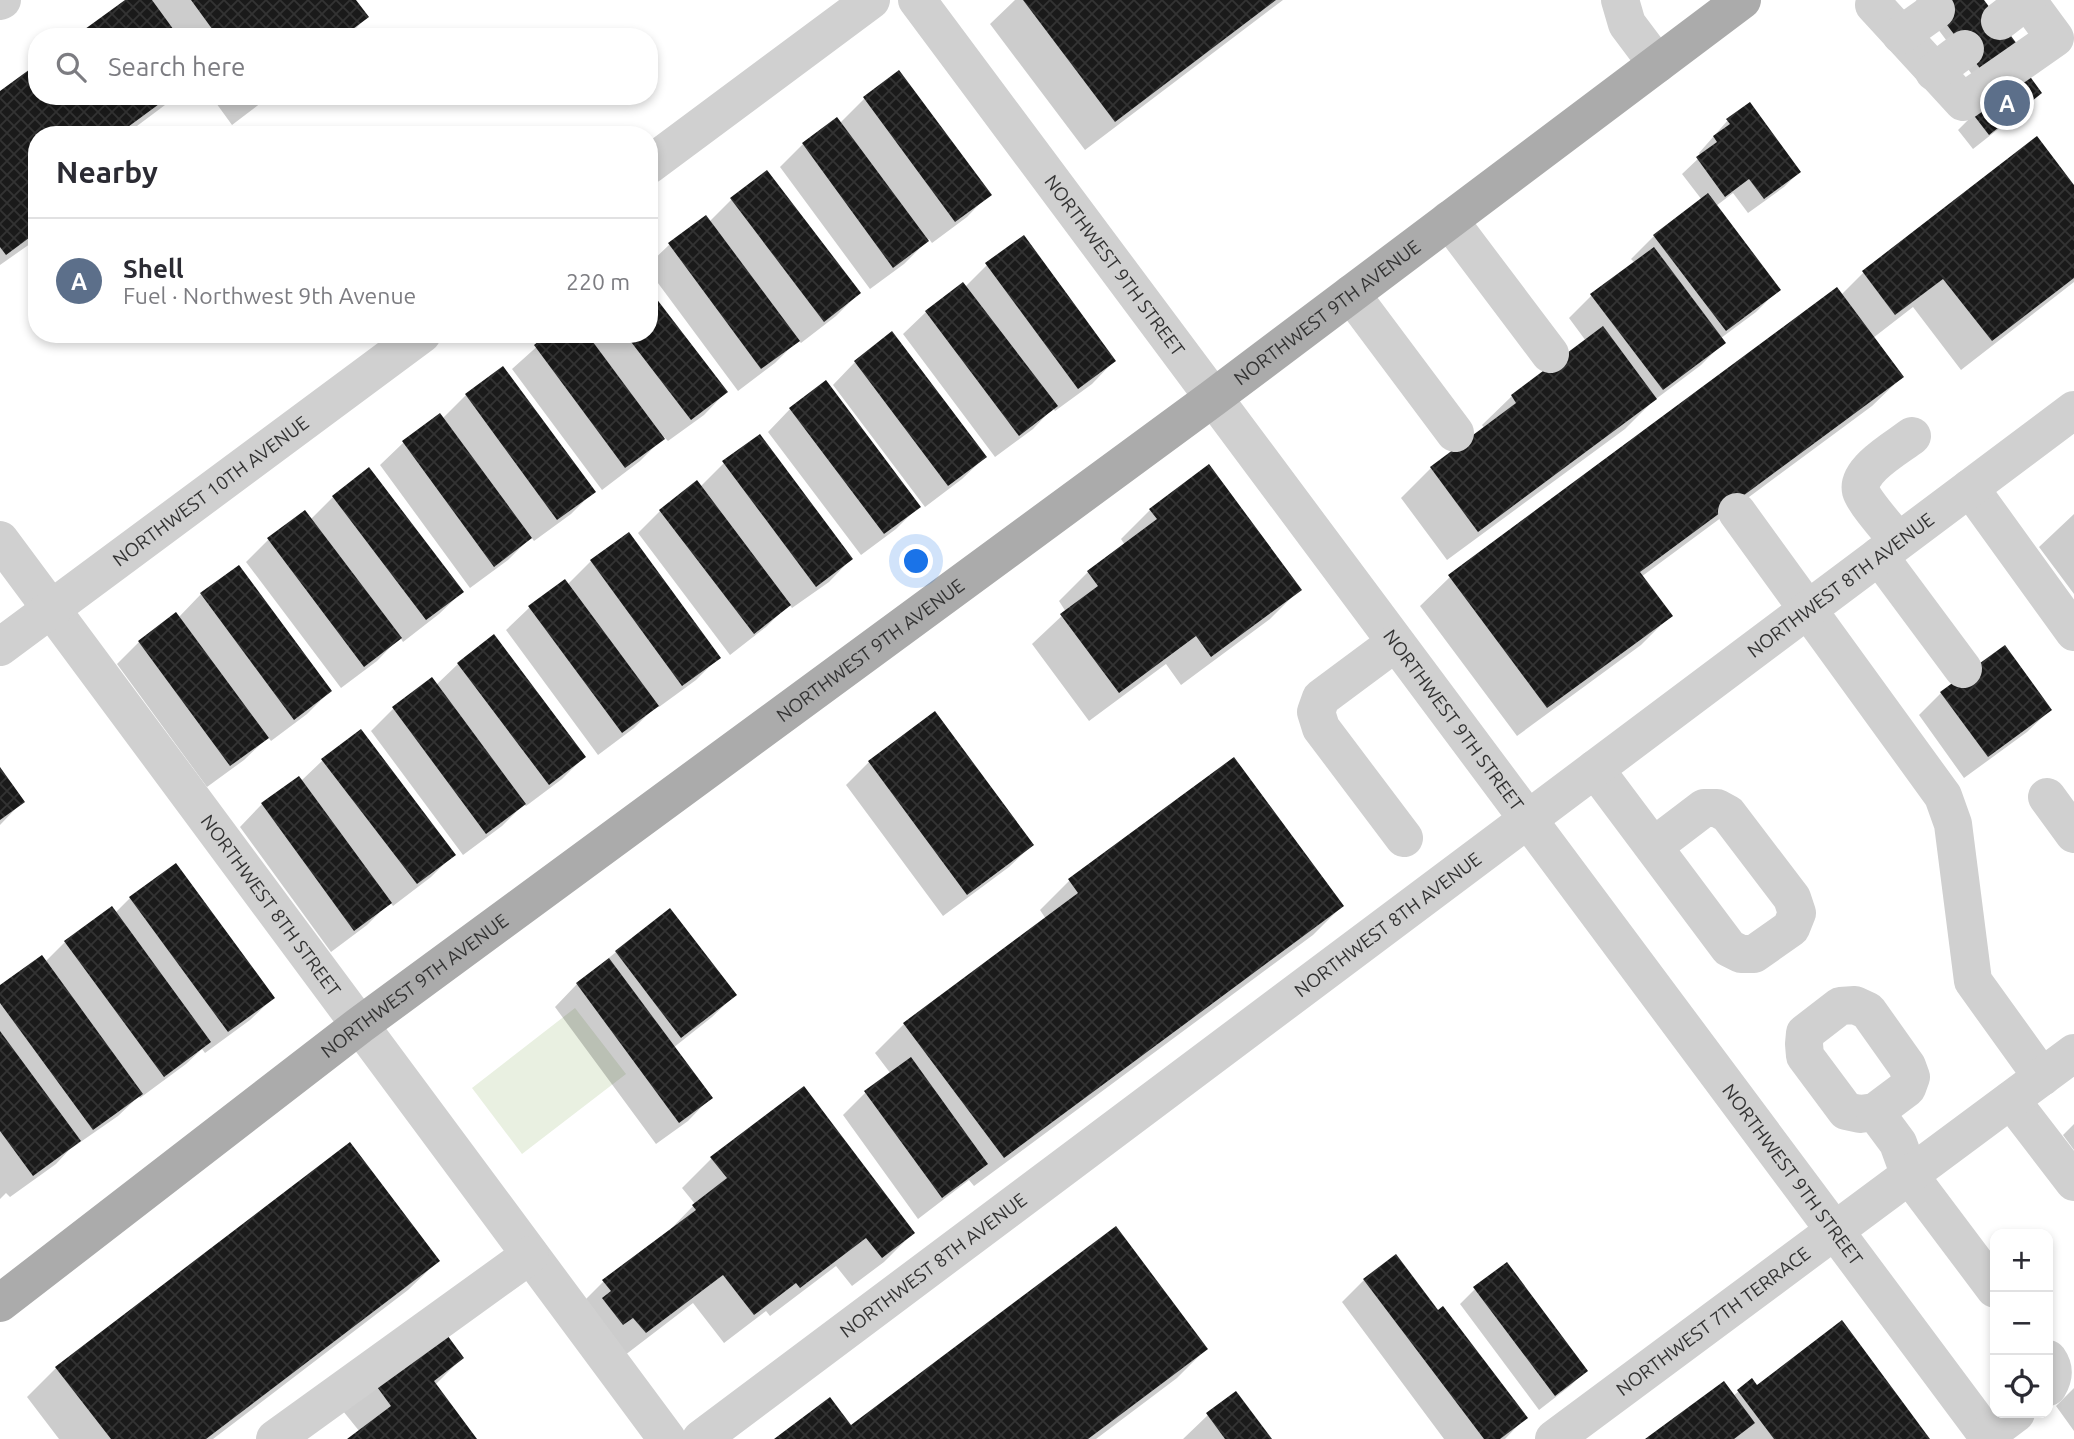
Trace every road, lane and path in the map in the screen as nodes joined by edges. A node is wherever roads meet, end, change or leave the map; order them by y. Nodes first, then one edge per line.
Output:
1 (872, 0) edge
2 (917, 0) edge
3 (1620, 0) edge
4 (1742, 0) edge
5 (1875, 2) edge
6 (2018, 7) edge
7 (1936, 10) dead end
8 (1901, 35) junction
9 (1965, 49) dead end
10 (1657, 64) junction
11 (1934, 72) junction
12 (658, 158) edge
13 (1449, 220) junction
14 (1351, 294) junction
15 (410, 343) edge
16 (1550, 354) dead end
17 (1213, 398) junction
18 (2074, 410) edge
19 (1455, 433) dead end
20 (1912, 436) dead end
21 (1969, 488) junction
22 (1737, 512) dead end
23 (0, 540) edge
24 (1889, 549) junction
25 (52, 609) junction
26 (1808, 609) junction
27 (2074, 632) edge
28 (1395, 643) junction
29 (0, 648) edge
30 (1963, 669) dead end
31 (1595, 769) junction
32 (2047, 797) dead end
33 (1527, 819) junction
34 (2074, 834) edge
35 (1404, 838) dead end
36 (1654, 846) dead end
37 (360, 1026) junction
38 (2074, 1053) edge
39 (2042, 1077) junction
40 (2011, 1100) junction
41 (1875, 1112) dead end
42 (1910, 1176) junction
43 (2074, 1182) edge
44 (1834, 1231) junction
45 (530, 1255) junction
46 (1990, 1282) edge
47 (0, 1303) edge
48 (1998, 1429) edge
49 (275, 1439) edge
50 (667, 1439) edge
51 (701, 1439) edge
52 (1554, 1439) edge

1 - 12 street
2 - 17 street, NORTHWEST 9TH STREET
3 - 10 street
4 - 10 main road, NORTHWEST 9TH AVENUE
5 - 8 street
6 - 11 street
7 - 8 street
8 - 11 street
9 - 11 street
10 - 13 main road, NORTHWEST 9TH AVENUE
13 - 14 main road, NORTHWEST 9TH AVENUE
13 - 16 street
14 - 17 main road, NORTHWEST 9TH AVENUE
14 - 19 street
15 - 25 street, NORTHWEST 10TH AVENUE
17 - 28 street, NORTHWEST 9TH STREET
17 - 37 main road, NORTHWEST 9TH AVENUE
18 - 21 street, NORTHWEST 8TH AVENUE
20 - 24 street
21 - 24 street, NORTHWEST 8TH AVENUE
21 - 27 street
22 - 26 street
23 - 25 street, NORTHWEST 8TH STREET
24 - 26 street, NORTHWEST 8TH AVENUE
24 - 30 street
25 - 29 street, NORTHWEST 10TH AVENUE
25 - 37 street, NORTHWEST 8TH STREET
26 - 31 street, NORTHWEST 8TH AVENUE
26 - 39 street
28 - 33 street, NORTHWEST 9TH STREET
28 - 35 street
31 - 33 street, NORTHWEST 8TH AVENUE
31 - 36 street
32 - 34 street
33 - 44 street, NORTHWEST 9TH STREET
33 - 51 street, NORTHWEST 8TH AVENUE
37 - 45 street, NORTHWEST 8TH STREET
37 - 47 main road, NORTHWEST 9TH AVENUE
38 - 39 street, NORTHWEST 7TH TERRACE
39 - 40 street, NORTHWEST 7TH TERRACE
40 - 42 street, NORTHWEST 7TH TERRACE
40 - 43 street
41 - 42 street
42 - 44 street, NORTHWEST 7TH TERRACE
42 - 46 street
44 - 48 street, NORTHWEST 9TH STREET
44 - 52 street, NORTHWEST 7TH TERRACE
45 - 49 street
45 - 50 street, NORTHWEST 8TH STREET

